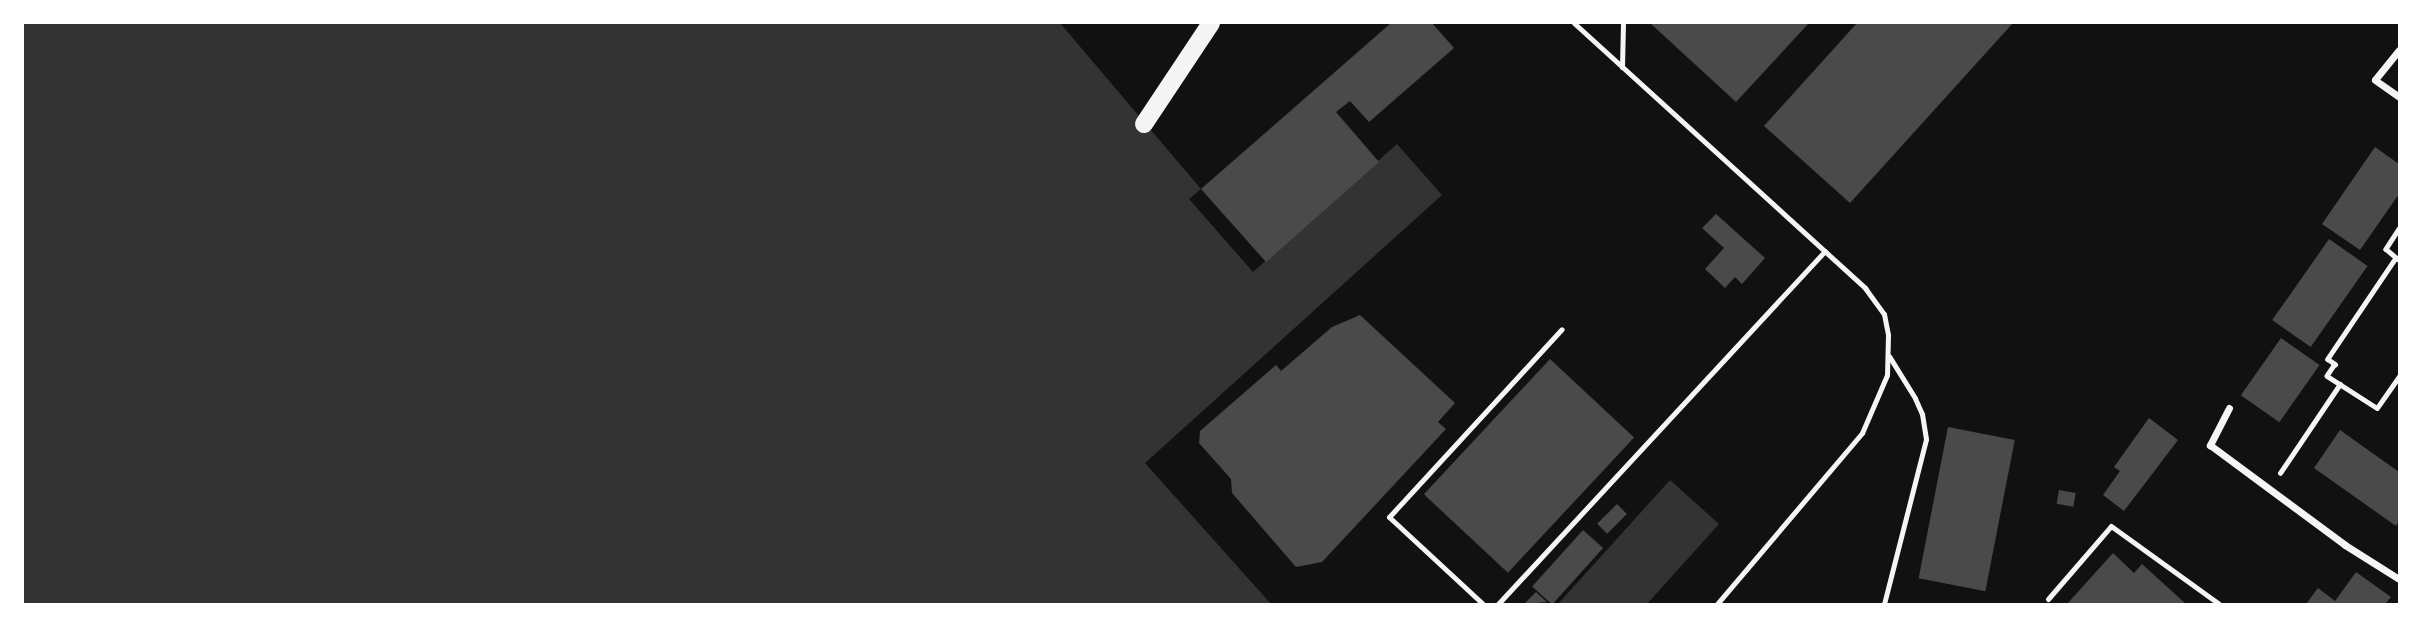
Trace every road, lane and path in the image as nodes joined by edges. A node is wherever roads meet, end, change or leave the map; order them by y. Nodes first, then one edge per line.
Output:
1 (1211, 23) edge
2 (1574, 23) edge
3 (1623, 23) edge
4 (2399, 50) edge
5 (1622, 67) junction
6 (2399, 97) edge
7 (1144, 124) dead end
8 (2399, 229) edge
9 (1825, 251) junction
10 (2398, 259) edge
11 (1562, 329) dead end
12 (1889, 355) junction
13 (2399, 376) edge
14 (2340, 384) junction
15 (2230, 408) dead end
16 (2269, 489) junction
17 (2399, 579) edge
18 (2048, 599) dead end
19 (1483, 604) edge
20 (1498, 604) edge
21 (1717, 604) edge
22 (1884, 604) edge
23 (2219, 604) edge

1 - 7 main road
2 - 5 lane
3 - 5 lane
4 - 6 street
5 - 9 lane
8 - 10 path
9 - 12 lane
9 - 20 lane
10 - 14 path
11 - 19 lane
12 - 21 lane
12 - 22 lane
13 - 14 path
14 - 16 path
15 - 16 street
16 - 17 street
18 - 23 lane

